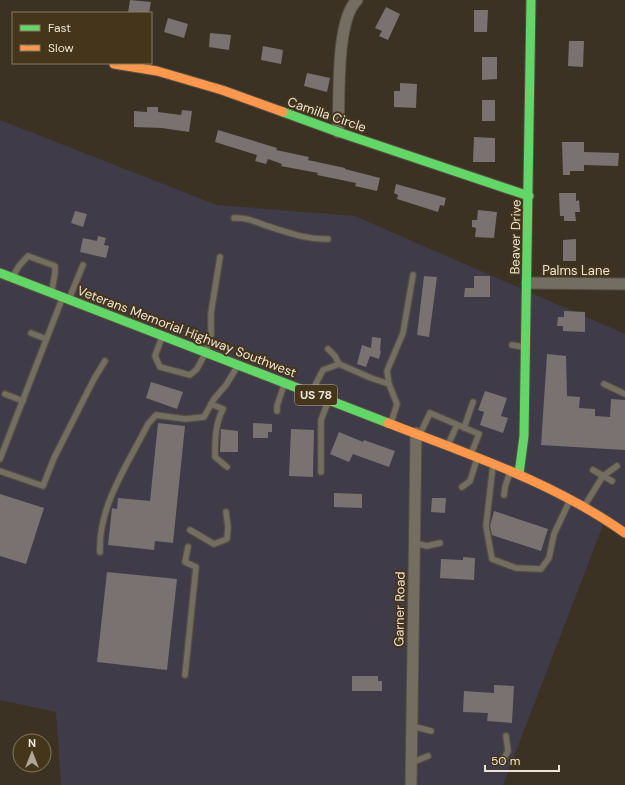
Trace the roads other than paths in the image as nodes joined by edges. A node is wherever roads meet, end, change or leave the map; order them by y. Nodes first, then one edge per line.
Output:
1 (357, 0) edge
2 (531, 0) edge
3 (114, 64) dead end
4 (338, 132) junction
5 (529, 196) junction
6 (234, 218) dead end
7 (328, 239) dead end
8 (220, 257) dead end
9 (84, 265) dead end
10 (0, 272) edge
11 (413, 275) dead end
12 (12, 277) junction
13 (527, 283) junction
14 (625, 284) edge
15 (51, 292) junction
16 (66, 298) junction
17 (31, 333) dead end
18 (162, 335) junction
19 (46, 340) junction
20 (512, 345) dead end
21 (526, 347) junction
22 (328, 349) dead end
23 (206, 352) junction
24 (105, 361) dead end
25 (339, 364) junction
26 (238, 365) junction
27 (284, 382) junction
28 (389, 384) junction
29 (604, 384) dead end
30 (311, 393) junction
31 (5, 394) dead end
32 (625, 394) edge
33 (329, 400) junction
34 (23, 401) junction
35 (473, 402) dead end
36 (211, 404) junction
37 (277, 411) dead end
38 (391, 424) junction
39 (457, 425) junction
40 (464, 428) junction
41 (418, 434) junction
42 (448, 445) junction
43 (474, 456) junction
44 (0, 459) edge
45 (493, 463) junction
46 (617, 466) dead end
47 (227, 467) dead end
48 (593, 470) dead end
49 (0, 471) edge
50 (321, 472) dead end
51 (515, 472) junction
52 (603, 476) junction
53 (612, 481) dead end
54 (462, 487) dead end
55 (504, 495) dead end
56 (571, 499) junction
57 (584, 506) junction
58 (226, 512) dead end
59 (190, 530) dead end
60 (625, 533) edge
61 (414, 543) junction
62 (440, 543) dead end
63 (188, 547) dead end
64 (100, 552) dead end
65 (185, 675) dead end
66 (412, 726) junction
67 (431, 731) dead end
68 (506, 736) dead end
69 (428, 756) dead end
70 (503, 760) dead end
71 (411, 763) junction
72 (411, 785) edge

1 - 4 street
2 - 5 street, Beaver Drive
3 - 4 street, Camilla Circle
4 - 5 street, Camilla Circle
5 - 13 street, Beaver Drive
6 - 7 lane
8 - 23 lane
9 - 16 lane
10 - 12 street, Veterans Memorial Highway Southwest / US 78
11 - 28 lane
12 - 15 street, Veterans Memorial Highway Southwest / US 78
12 - 15 lane
13 - 14 street, Palms Lane
13 - 21 street, Beaver Drive
15 - 16 street, Veterans Memorial Highway Southwest / US 78
16 - 18 street, Veterans Memorial Highway Southwest / US 78
16 - 19 lane
17 - 19 lane
18 - 23 street, Veterans Memorial Highway Southwest / US 78
18 - 23 lane
19 - 34 lane
20 - 21 lane
21 - 51 street, Beaver Drive
22 - 25 lane
23 - 26 street, Veterans Memorial Highway Southwest / US 78
24 - 49 lane
25 - 28 lane
25 - 30 lane
26 - 27 street, Veterans Memorial Highway Southwest / US 78
26 - 36 lane
27 - 30 street, Veterans Memorial Highway Southwest / US 78
27 - 37 lane
28 - 38 lane
29 - 32 lane
30 - 33 street, Veterans Memorial Highway Southwest / US 78
31 - 34 lane
33 - 38 street, Veterans Memorial Highway Southwest / US 78
33 - 50 lane
34 - 44 lane
35 - 40 lane
36 - 47 lane
36 - 64 lane
38 - 41 street, Veterans Memorial Highway Southwest / US 78
39 - 40 lane
39 - 41 lane
39 - 42 lane
40 - 43 lane
41 - 42 street, Veterans Memorial Highway Southwest / US 78
41 - 61 street, Garner Road
42 - 43 street, Veterans Memorial Highway Southwest / US 78
43 - 45 street, Veterans Memorial Highway Southwest / US 78
43 - 54 lane
45 - 51 street, Veterans Memorial Highway Southwest / US 78
45 - 56 lane
46 - 52 lane
48 - 52 lane
51 - 55 lane
51 - 56 street, Veterans Memorial Highway Southwest / US 78
52 - 53 lane
52 - 57 lane
56 - 57 street, Veterans Memorial Highway Southwest / US 78
57 - 60 street, Veterans Memorial Highway Southwest / US 78
58 - 59 lane
61 - 62 lane
61 - 66 street, Garner Road
63 - 65 lane
66 - 67 lane
66 - 71 street, Garner Road
68 - 70 lane
69 - 71 lane
71 - 72 street, Garner Road

